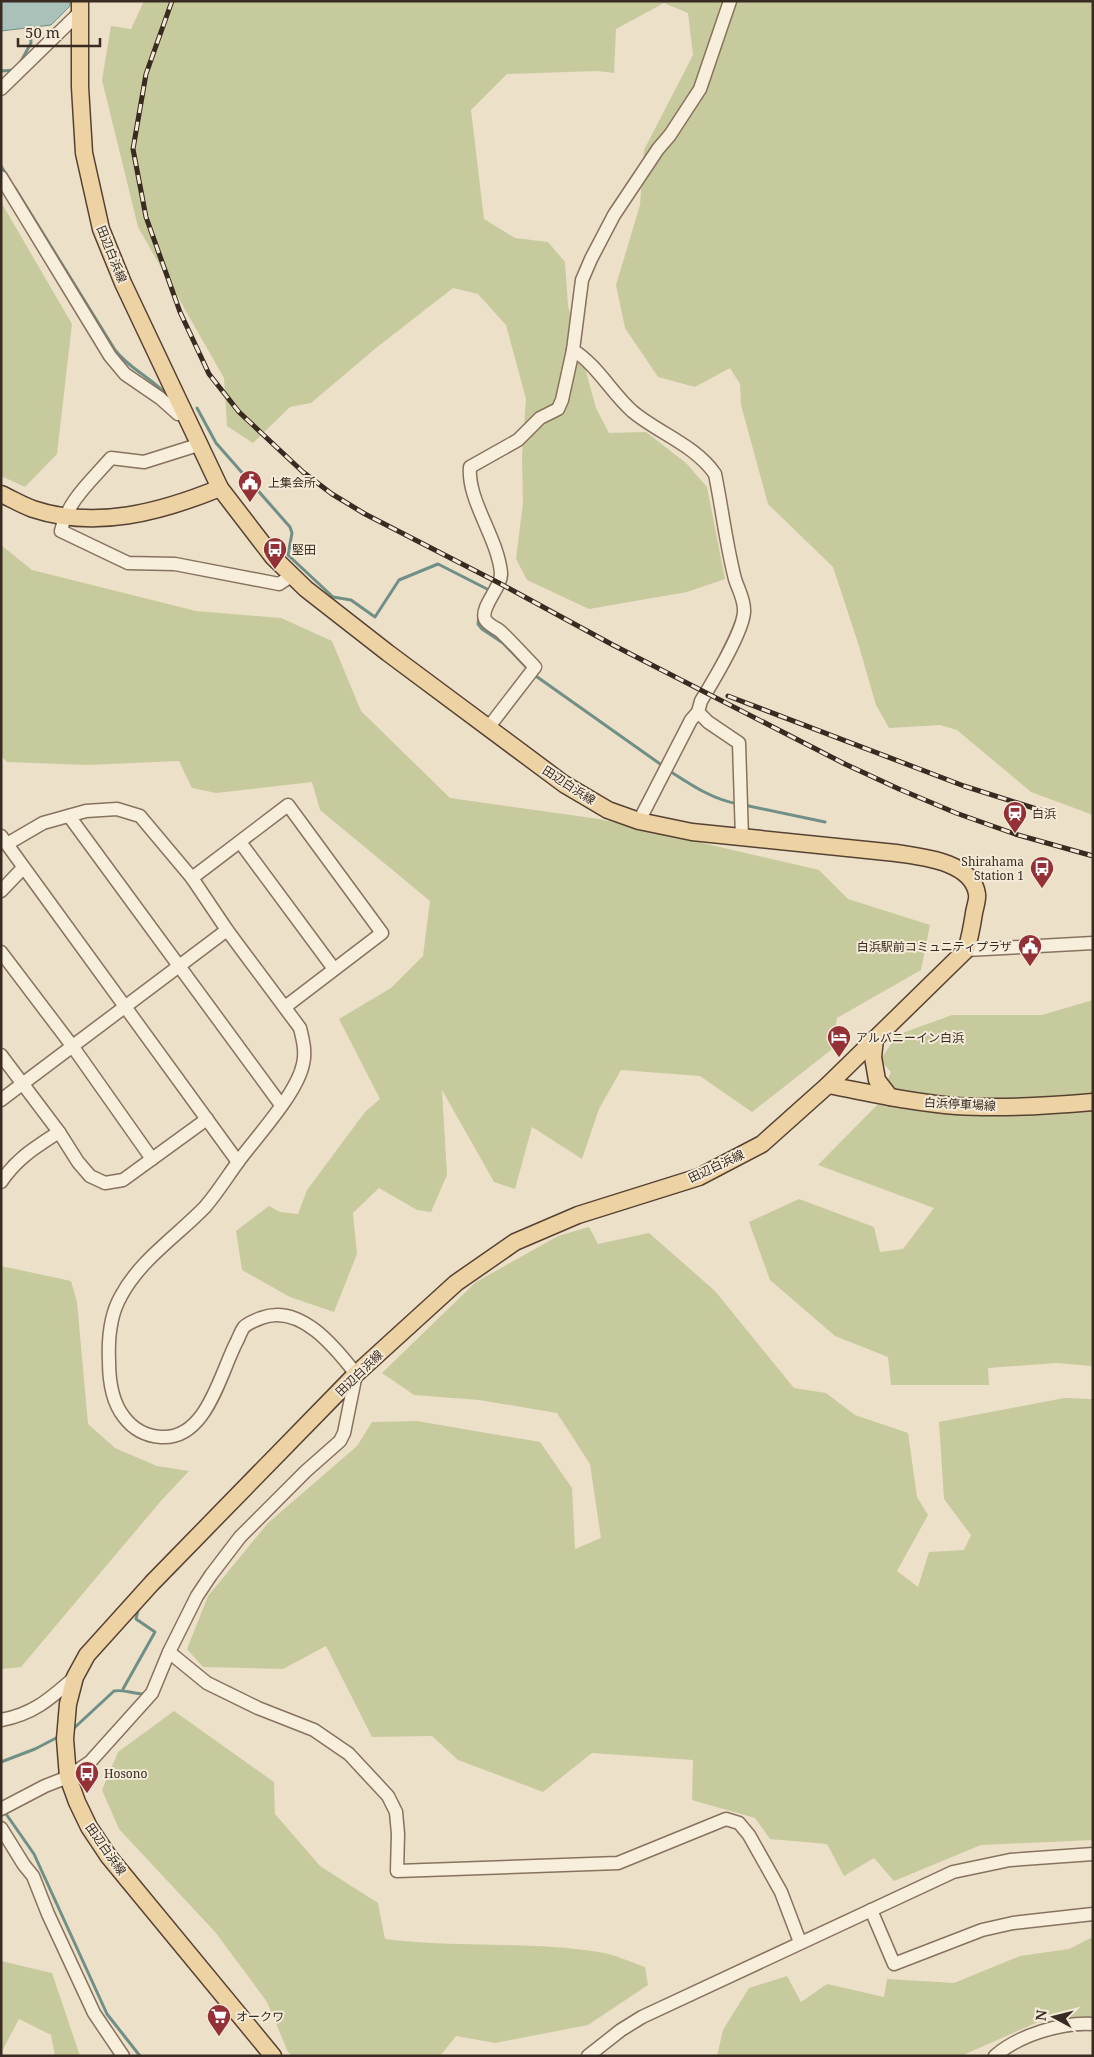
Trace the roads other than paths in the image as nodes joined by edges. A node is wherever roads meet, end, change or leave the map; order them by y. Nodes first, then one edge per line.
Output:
1 (730, 1) edge
2 (80, 7) edge
3 (1, 88) edge
4 (1, 176) edge
5 (573, 350) junction
6 (186, 413) junction
7 (201, 444) junction
8 (220, 488) junction
9 (1, 494) edge
10 (64, 516) junction
11 (291, 576) junction
12 (698, 712) junction
13 (488, 728) junction
14 (70, 816) junction
15 (639, 821) junction
16 (742, 838) junction
17 (4, 840) edge
18 (240, 842) junction
19 (23, 868) junction
20 (192, 878) junction
21 (1, 892) edge
22 (227, 930) junction
23 (1093, 943) edge
24 (966, 950) junction
25 (1, 952) edge
26 (180, 967) junction
27 (334, 969) junction
28 (285, 1007) junction
29 (126, 1008) junction
30 (875, 1039) junction
31 (73, 1047) junction
32 (1, 1054) edge
33 (23, 1084) junction
34 (828, 1085) junction
35 (890, 1097) junction
36 (1, 1100) edge
37 (1093, 1102) edge
38 (281, 1105) junction
39 (207, 1119) junction
40 (59, 1132) junction
41 (152, 1159) junction
42 (238, 1162) junction
43 (1, 1182) edge
44 (356, 1374) junction
45 (169, 1652) junction
46 (75, 1677) junction
47 (1, 1720) edge
48 (68, 1776) junction
49 (5, 1807) edge
50 (1, 1828) edge
51 (1093, 1854) edge
52 (871, 1910) junction
53 (1093, 1914) edge
54 (800, 1942) junction
55 (1093, 2024) edge
56 (123, 2056) edge
57 (273, 2056) edge
58 (588, 2056) edge
59 (995, 2056) edge

1 - 5 street
2 - 3 street
2 - 6 main road, 田辺白浜線
4 - 6 street
5 - 12 street
5 - 13 street
6 - 7 main road, 田辺白浜線
7 - 8 main road, 田辺白浜線
7 - 10 street
8 - 10 main road
8 - 11 main road, 田辺白浜線
9 - 10 main road
10 - 11 street
11 - 13 main road, 田辺白浜線
12 - 15 street
12 - 16 street
13 - 15 main road, 田辺白浜線
14 - 17 street
14 - 20 street
14 - 26 street
15 - 16 main road, 田辺白浜線
16 - 24 main road, 田辺白浜線
17 - 19 street
18 - 20 street
18 - 27 street
18 - 27 street
19 - 21 street
19 - 29 street
20 - 22 street
22 - 26 street
22 - 28 street
23 - 24 street
24 - 30 main road, 田辺白浜線
25 - 31 street
26 - 29 street
26 - 38 street
27 - 28 street
28 - 38 street
29 - 31 street
29 - 39 street
30 - 34 main road, 田辺白浜線
30 - 35 main road
31 - 33 street
31 - 41 street
32 - 33 street
33 - 36 street
33 - 40 street
34 - 35 main road, 白浜停車場線
34 - 44 main road, 田辺白浜線
35 - 37 main road, 白浜停車場線
38 - 42 street
39 - 41 street
39 - 42 street
40 - 41 street
40 - 43 street
42 - 44 street
44 - 45 street
44 - 46 main road, 田辺白浜線
45 - 48 street
45 - 54 street
46 - 47 street
46 - 48 main road, 田辺白浜線
48 - 49 street
48 - 57 main road, 田辺白浜線
50 - 56 street
51 - 52 street
52 - 53 street
52 - 54 street
54 - 58 street
55 - 59 street

